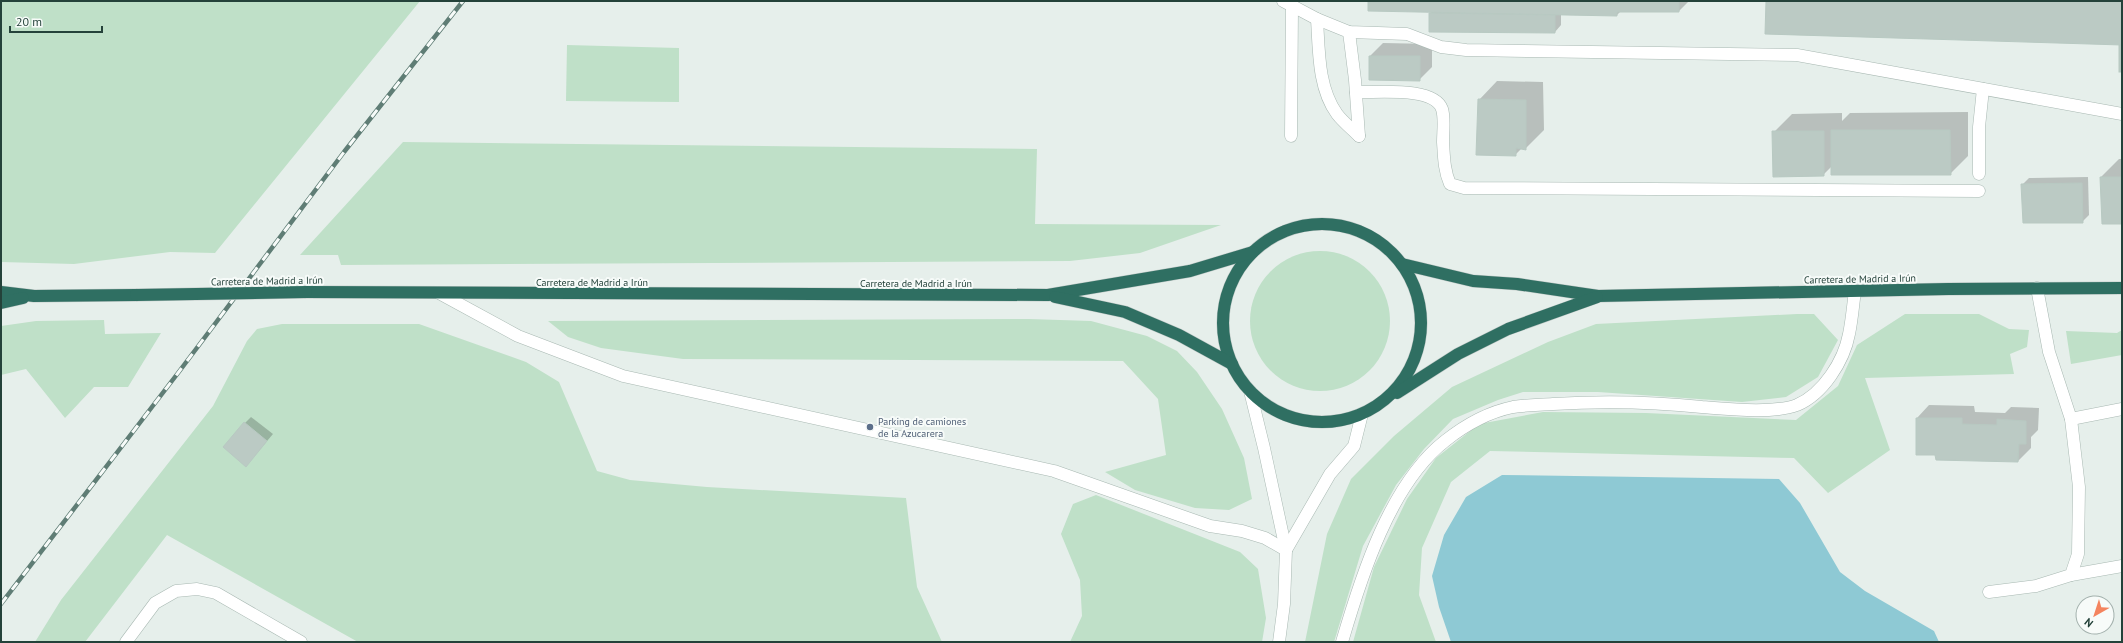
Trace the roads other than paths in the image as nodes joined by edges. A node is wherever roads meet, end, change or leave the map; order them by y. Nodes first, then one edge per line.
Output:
1 (1290, 3) edge
2 (1317, 19) junction
3 (1349, 32) junction
4 (1983, 89) junction
5 (1356, 92) junction
6 (2122, 114) edge
7 (1291, 136) dead end
8 (1979, 174) dead end
9 (1979, 192) dead end
10 (1253, 252) junction
11 (1402, 264) junction
12 (2037, 288) junction
13 (2122, 288) edge
14 (1855, 291) junction
15 (1, 292) edge
16 (439, 293) junction
17 (1048, 295) junction
18 (34, 296) junction
19 (1598, 296) junction
20 (1, 303) edge
21 (1232, 364) junction
22 (1250, 391) junction
23 (1382, 402) junction
24 (2122, 409) edge
25 (1362, 414) junction
26 (2071, 419) junction
27 (1286, 550) junction
28 (2122, 566) edge
29 (2071, 575) junction
30 (1989, 592) dead end
31 (126, 642) edge
32 (301, 642) edge
33 (1279, 642) edge
34 (1342, 642) edge

1 - 2 street
1 - 7 street
2 - 3 street
2 - 5 street
3 - 4 street
3 - 5 street
4 - 6 street
4 - 8 street
5 - 9 street
10 - 11 highway
10 - 17 highway
10 - 21 highway
11 - 19 highway
11 - 23 highway
12 - 13 highway, Carretera de Madrid a Irún
12 - 14 highway, Carretera de Madrid a Irún
12 - 26 street
14 - 19 highway, Carretera de Madrid a Irún
14 - 34 street
15 - 18 highway
16 - 17 highway, Carretera de Madrid a Irún
16 - 18 highway, Carretera de Madrid a Irún, bridge
16 - 27 street
17 - 21 highway
18 - 20 highway
19 - 23 highway
21 - 22 highway
22 - 25 highway
22 - 27 street
23 - 25 highway
24 - 26 street
25 - 27 street
26 - 29 street
27 - 33 street
28 - 29 street
29 - 30 street
31 - 32 street

